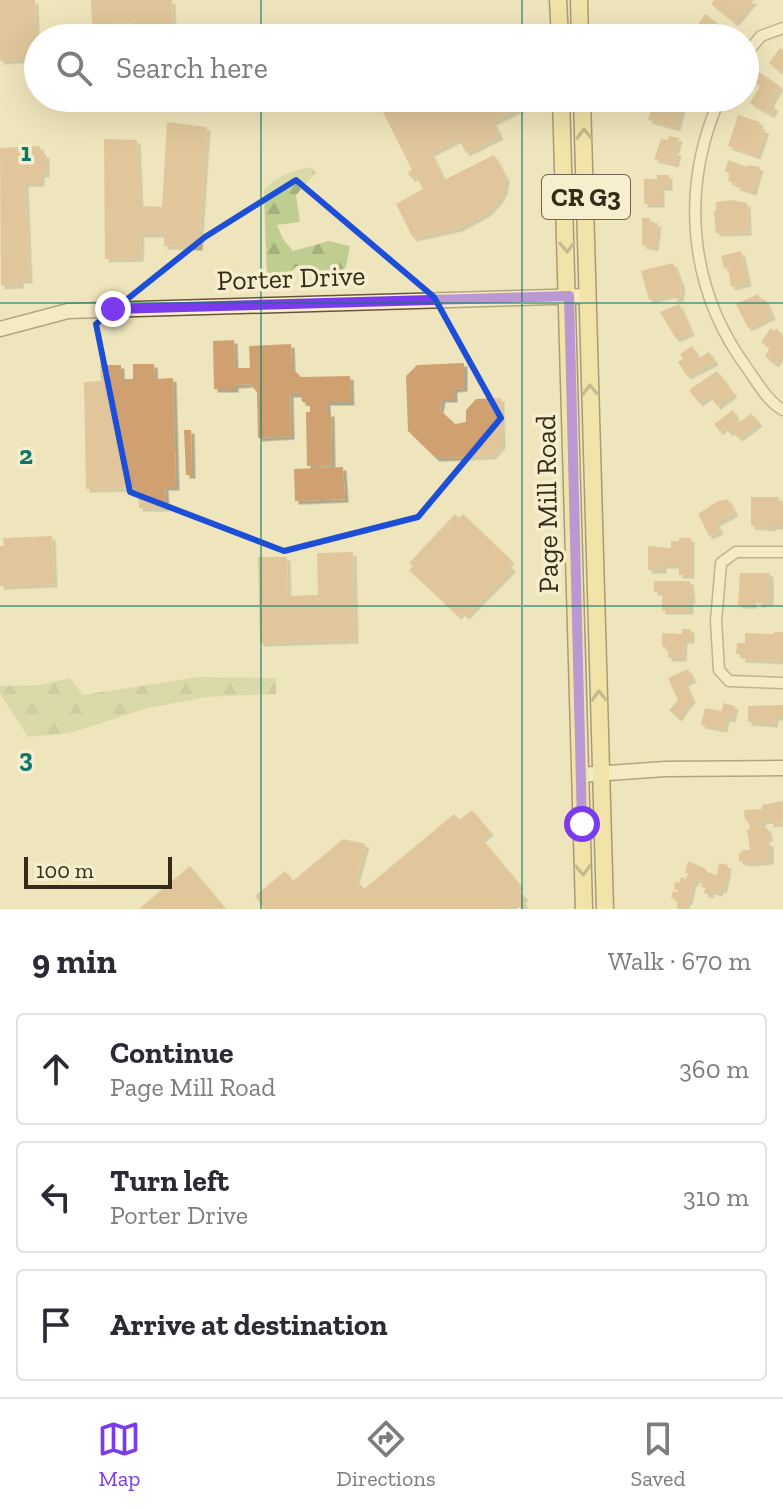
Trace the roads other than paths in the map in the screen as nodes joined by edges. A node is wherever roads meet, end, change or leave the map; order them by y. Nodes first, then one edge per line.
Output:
1 (558, 0) edge
2 (579, 0) edge
3 (559, 24) edge
4 (580, 24) edge
5 (783, 28) edge
6 (759, 38) edge
7 (562, 112) edge
8 (582, 112) edge
9 (715, 112) edge
10 (569, 296) junction
11 (587, 296) junction
12 (0, 329) edge
13 (783, 410) edge
14 (783, 552) edge
15 (783, 683) edge
16 (783, 768) edge
17 (601, 774) junction
18 (580, 775) junction
19 (584, 909) edge
20 (605, 909) edge

1 - 3 main road
2 - 4 main road
5 - 6 street
7 -> 10 main road, Page Mill Road / CR G3
11 -> 8 main road, Page Mill Road / CR G3
9 - 13 street
10 - 11 street, Porter Drive
10 - 12 street, Porter Drive
10 - 18 main road, Page Mill Road / CR G3
17 -> 11 main road, Page Mill Road / CR G3
14 - 15 street
16 - 17 street
17 - 18 street
17 - 20 main road, Page Mill Road / CR G3
18 -> 19 main road, Page Mill Road / CR G3

